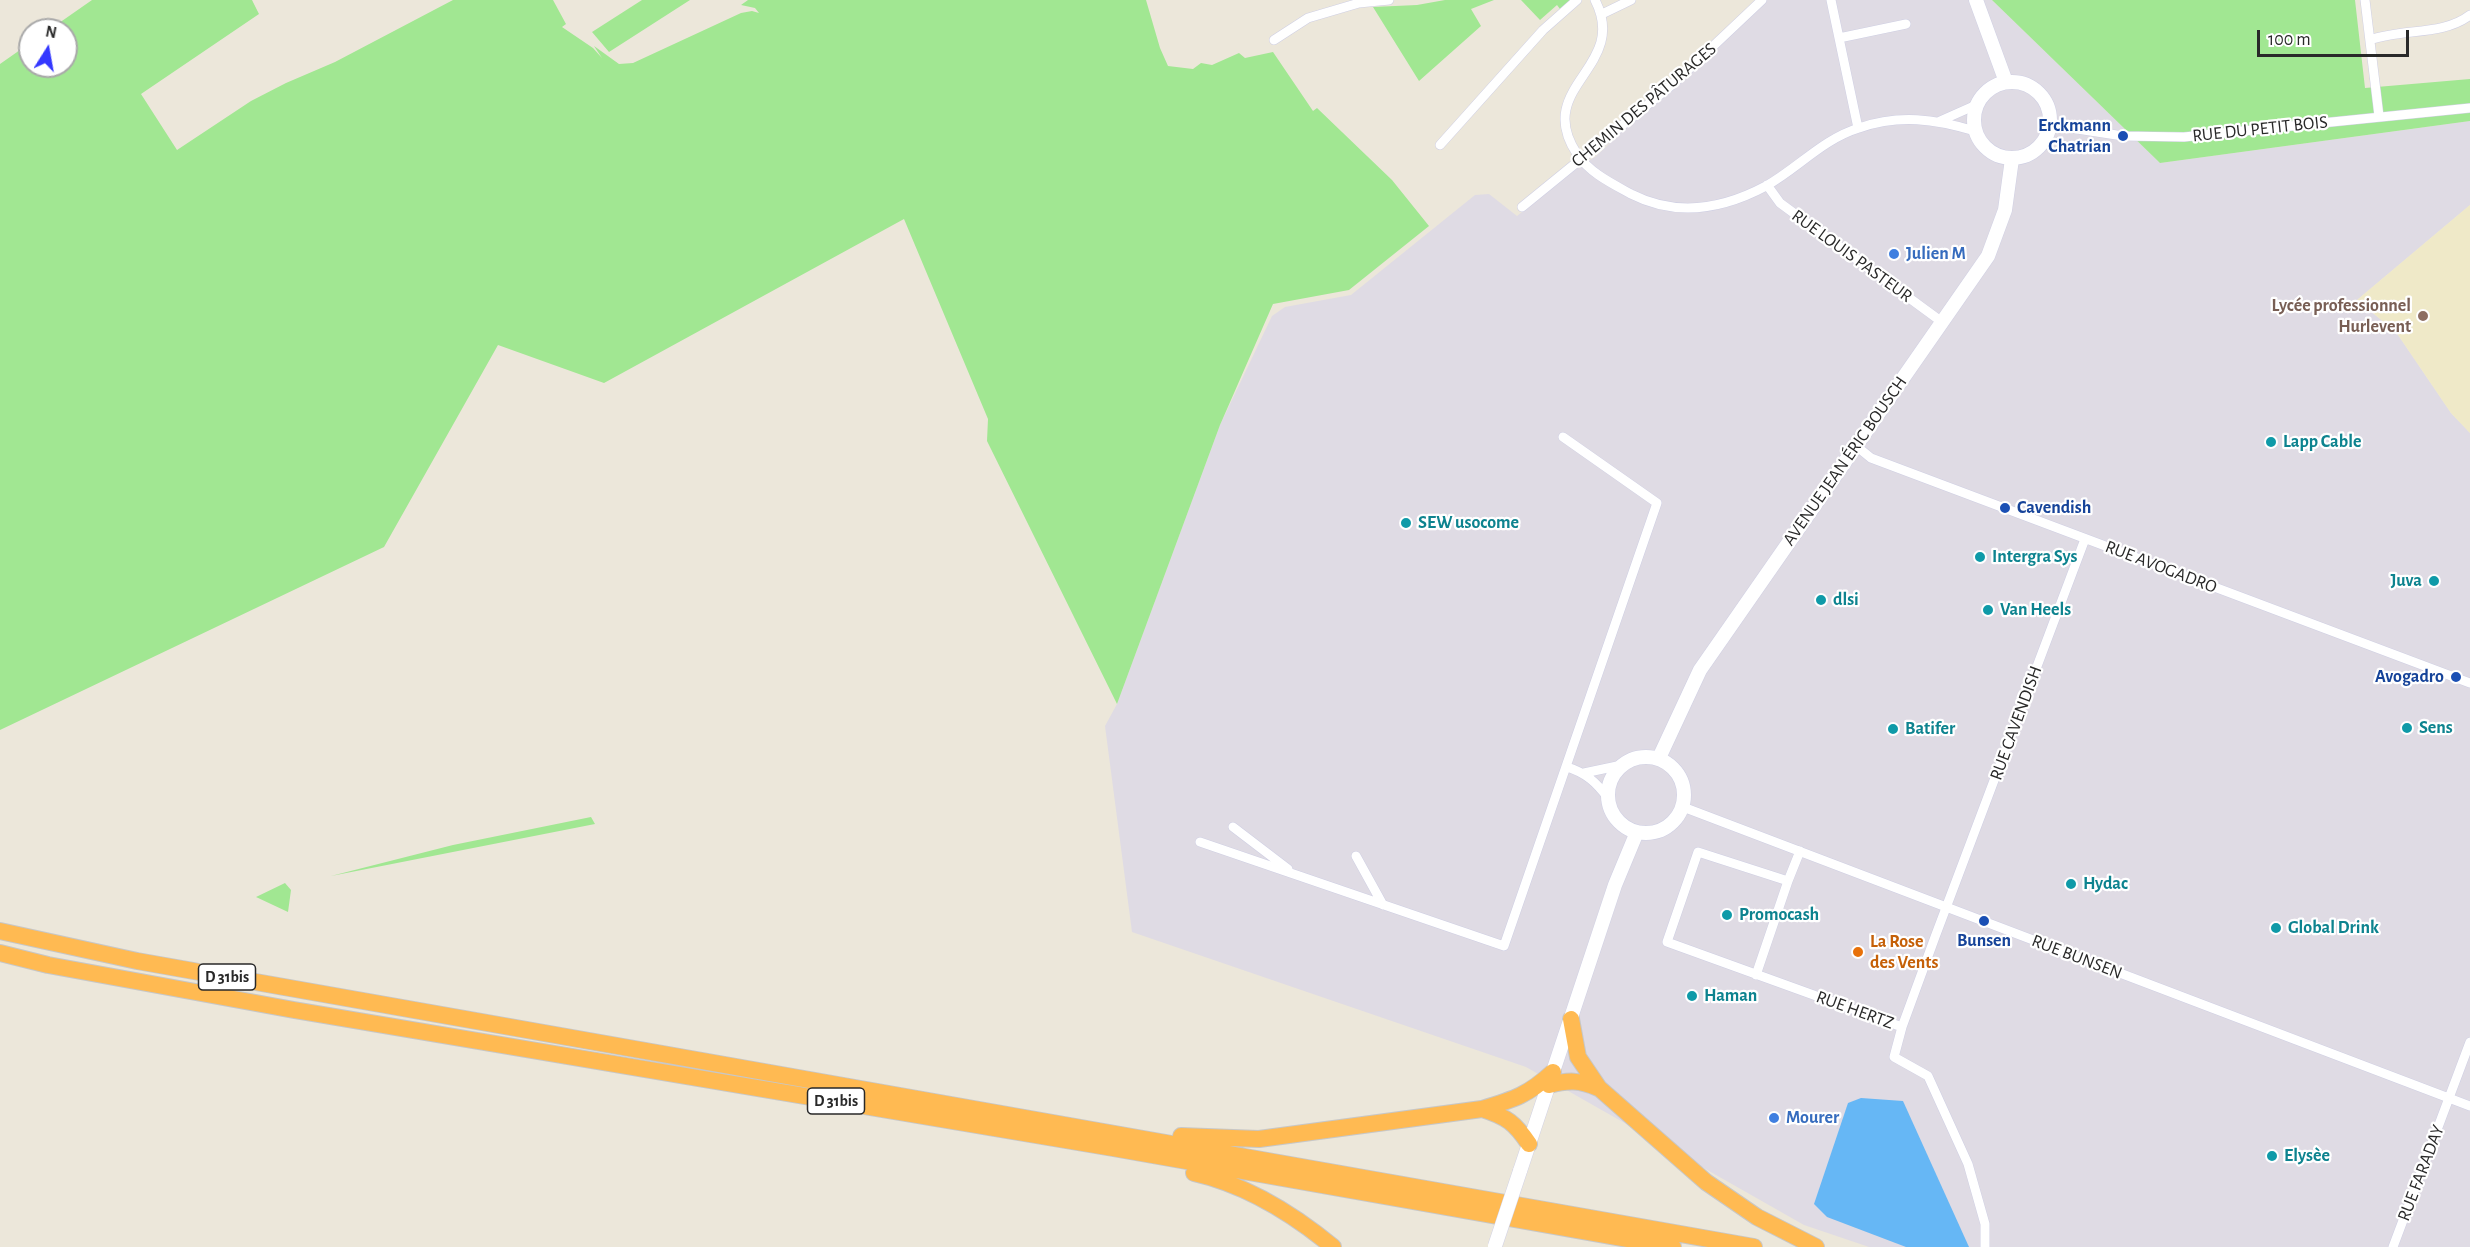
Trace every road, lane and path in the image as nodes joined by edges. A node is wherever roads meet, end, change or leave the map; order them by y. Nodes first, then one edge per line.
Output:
1 (1389, 0) edge
2 (1577, 0) edge
3 (1595, 0) edge
4 (1631, 0) edge
5 (1762, 0) edge
6 (1831, 0) edge
7 (1976, 0) edge
8 (2365, 0) edge
9 (1602, 14) junction
10 (2470, 15) edge
11 (1906, 24) dead end
12 (1839, 38) junction
13 (1274, 40) dead end
14 (2370, 40) junction
15 (2006, 82) junction
16 (1976, 105) junction
17 (2470, 108) edge
18 (2379, 116) junction
19 (1940, 121) junction
20 (2050, 125) junction
21 (1858, 128) junction
22 (1975, 131) junction
23 (1440, 145) dead end
24 (1581, 159) junction
25 (2012, 159) junction
26 (1767, 185) junction
27 (1522, 207) dead end
28 (1942, 322) junction
29 (1563, 437) dead end
30 (1855, 445) junction
31 (2085, 539) junction
32 (2470, 683) edge
33 (1659, 758) junction
34 (1622, 765) junction
35 (1567, 767) junction
36 (1584, 773) junction
37 (1608, 798) junction
38 (1683, 807) junction
39 (1233, 827) dead end
40 (1637, 832) junction
41 (1200, 842) dead end
42 (1800, 851) junction
43 (1356, 856) dead end
44 (1297, 876) junction
45 (1788, 881) junction
46 (1383, 905) junction
47 (1947, 907) junction
48 (0, 931) edge
49 (0, 953) edge
50 (1756, 975) junction
51 (1571, 1019) junction
52 (1902, 1027) junction
53 (2470, 1042) edge
54 (1551, 1078) junction
55 (1599, 1088) junction
56 (2449, 1098) junction
57 (2470, 1106) edge
58 (1482, 1108) junction
59 (1045, 1122) junction
60 (1529, 1144) junction
61 (1113, 1148) junction
62 (1333, 1247) edge
63 (1495, 1247) edge
64 (1673, 1247) edge
65 (1754, 1247) edge
66 (1816, 1247) edge
67 (1986, 1247) edge
68 (2393, 1247) edge

1 - 13 street
2 - 23 street
3 - 9 street
4 - 9 street
5 - 24 street, CHEMIN DES PÂTURAGES
6 - 12 street
7 - 15 main road
8 - 14 street
9 - 24 street
10 - 14 street
11 - 12 street
12 - 21 street
14 - 18 street
15 - 16 main road
15 - 20 main road
16 - 19 street
16 - 22 main road
17 - 18 street, RUE DU PETIT BOIS
18 - 20 street, RUE DU PETIT BOIS
19 - 21 street
19 - 22 street
20 - 25 main road
21 - 26 street
22 - 25 main road
24 - 26 street
24 - 27 street, CHEMIN DES PÂTURAGES
25 - 28 main road, AVENUE JEAN ÉRIC BOUSCH
26 - 28 street, RUE LOUIS PASTEUR
28 - 30 main road, AVENUE JEAN ÉRIC BOUSCH
29 - 35 street
30 - 31 street, RUE AVOGADRO
30 - 33 main road, AVENUE JEAN ÉRIC BOUSCH
31 - 32 street, RUE AVOGADRO
31 - 47 street, RUE CAVENDISH
33 - 34 main road
33 - 38 main road
34 - 36 street
34 - 37 main road
35 - 36 street
35 - 46 street
36 - 37 street
37 - 40 main road
38 - 40 main road
38 - 42 street, RUE BUNSEN
39 - 44 street
40 - 51 main road
41 - 44 street
42 - 45 street
42 - 47 street, RUE BUNSEN
43 - 46 street
44 - 46 street
45 - 50 street
45 - 50 street, RUE HERTZ
47 - 52 street, RUE HERTZ
47 - 56 street, RUE BUNSEN
48 - 59 highway, D 31bis
49 - 61 highway, D 31bis
50 - 52 street, RUE HERTZ
51 - 54 main road
51 - 55 highway
52 - 67 street
53 - 56 street, RUE FARADAY
54 - 55 highway
54 - 58 highway
54 - 60 main road
55 - 66 highway
56 - 57 street, RUE BUNSEN
56 - 68 street, RUE FARADAY
58 - 59 highway
58 - 60 highway
59 - 65 highway, D 31bis
60 - 63 main road, bridge
61 - 62 highway
61 - 64 highway, D 31bis

